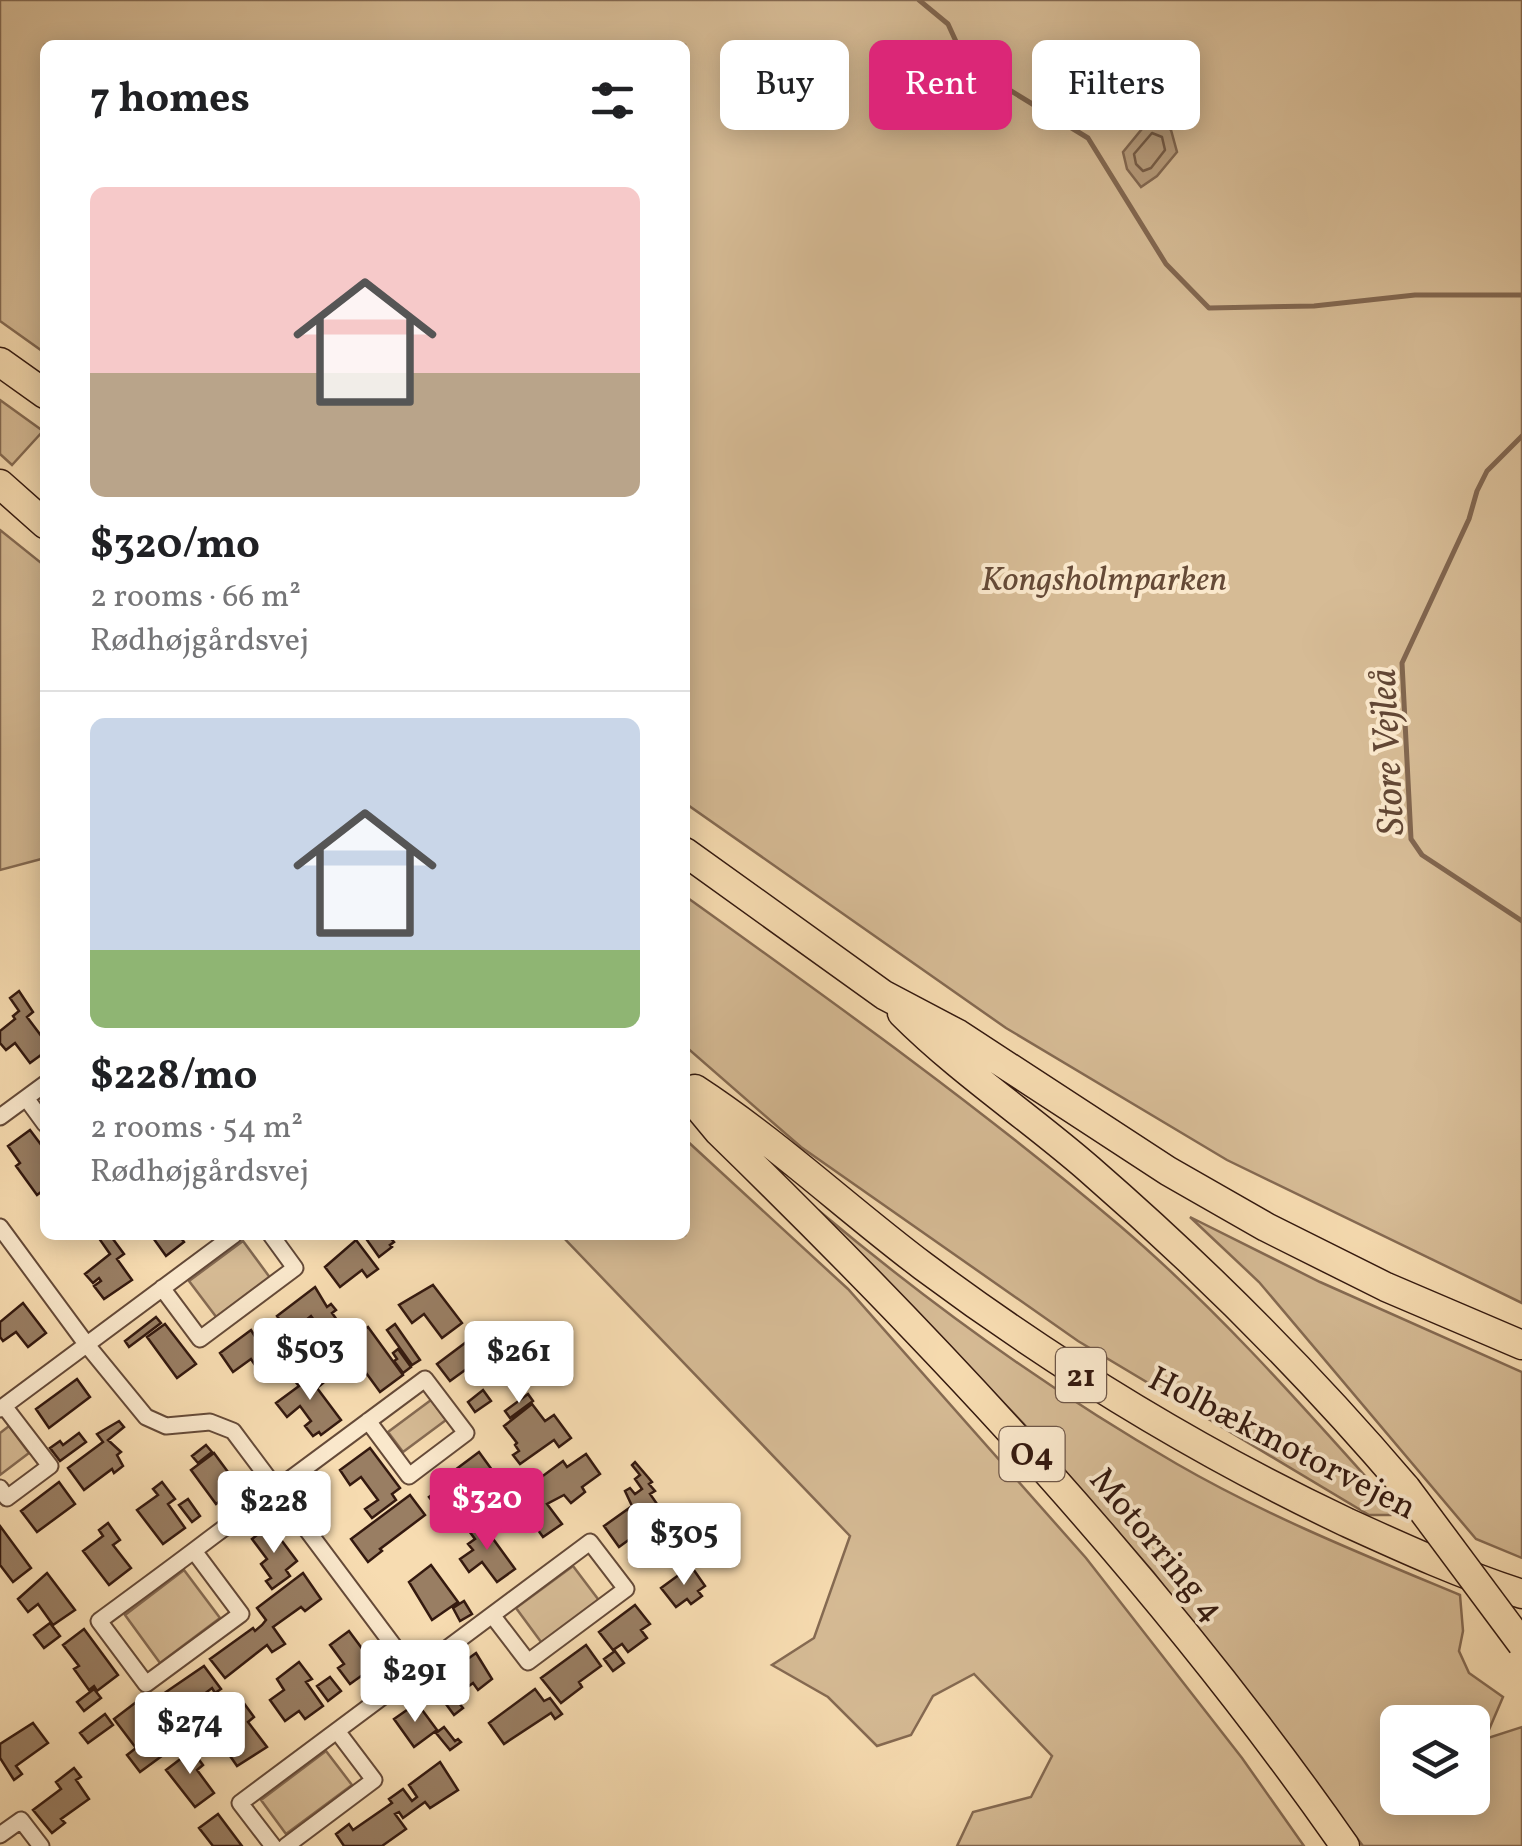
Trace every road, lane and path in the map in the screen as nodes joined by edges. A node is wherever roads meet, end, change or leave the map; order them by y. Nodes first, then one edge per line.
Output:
1 (0, 362) edge
2 (40, 390) edge
3 (0, 484) edge
4 (40, 520) edge
5 (690, 856) edge
6 (884, 996) junction
7 (690, 1086) edge
8 (40, 1088) edge
9 (690, 1097) edge
10 (26, 1098) junction
11 (0, 1117) edge
12 (40, 1117) edge
13 (0, 1227) edge
14 (227, 1240) edge
15 (275, 1240) edge
16 (162, 1288) junction
17 (86, 1344) junction
18 (1522, 1345) edge
19 (2, 1407) edge
20 (368, 1421) junction
21 (0, 1488) edge
22 (276, 1490) junction
23 (194, 1551) junction
24 (1522, 1594) edge
25 (492, 1615) junction
26 (1522, 1644) edge
27 (414, 1674) junction
28 (337, 1731) junction
29 (0, 1836) edge
30 (41, 1846) edge
31 (272, 1846) edge
32 (286, 1846) edge
33 (1345, 1846) edge

1 - 2 highway
3 - 4 highway
5 - 6 highway
6 - 18 highway
6 - 26 highway, bridge
7 - 24 highway, Holbækmotorvejen / 21
8 - 10 street
9 - 33 highway, Motorring 4 / O4
10 - 11 street
10 - 12 street
13 - 17 street
14 - 16 street
15 - 16 street
16 - 17 street
17 - 19 street
17 - 22 street
19 - 21 street
20 - 20 street
20 - 22 street
22 - 23 street
22 - 27 street
23 - 23 street
25 - 25 street
25 - 27 street
27 - 28 street
28 - 31 street
28 - 32 street
29 - 30 street

